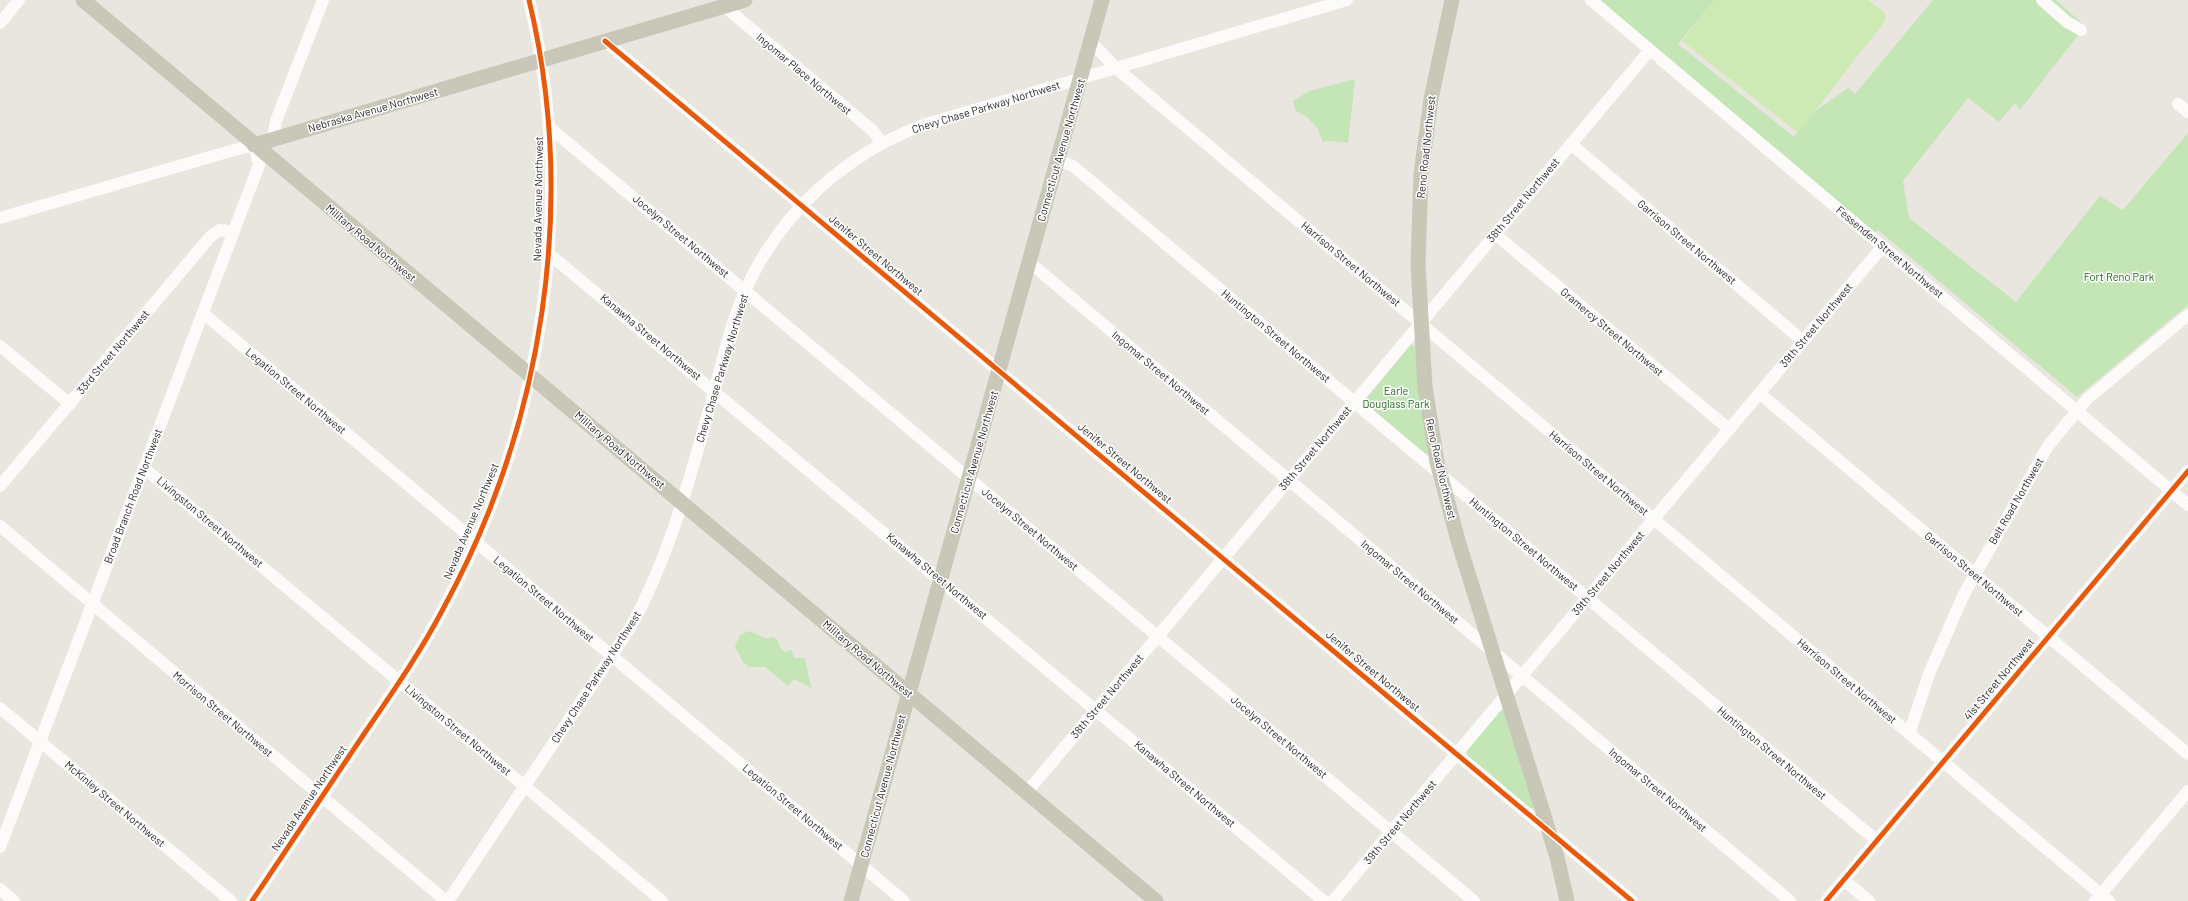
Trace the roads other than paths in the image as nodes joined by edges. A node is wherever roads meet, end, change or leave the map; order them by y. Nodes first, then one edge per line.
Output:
1 (19, 0) edge
2 (83, 0) edge
3 (323, 0) edge
4 (530, 0) edge
5 (746, 0) edge
6 (1102, 0) edge
7 (1348, 0) edge
8 (1452, 0) edge
9 (1591, 0) edge
10 (2042, 0) edge
11 (724, 6) junction
12 (0, 23) edge
13 (2081, 30) dead end
14 (605, 41) junction
15 (1091, 42) junction
16 (1650, 50) junction
17 (542, 60) junction
18 (1116, 68) junction
19 (1081, 78) junction
20 (2178, 104) dead end
21 (2188, 112) edge
22 (549, 127) junction
23 (273, 139) junction
24 (882, 143) junction
25 (1571, 144) junction
26 (254, 145) junction
27 (1058, 160) junction
28 (801, 205) junction
29 (0, 218) edge
30 (233, 232) junction
31 (1495, 234) junction
32 (1883, 246) junction
33 (548, 253) junction
34 (1029, 262) junction
35 (746, 290) junction
36 (203, 313) junction
37 (2188, 315) edge
38 (1420, 323) junction
39 (1804, 341) junction
40 (0, 346) edge
41 (999, 370) junction
42 (530, 375) junction
43 (714, 390) junction
44 (1759, 393) junction
45 (1354, 402) junction
46 (70, 404) junction
47 (2077, 411) junction
48 (1729, 429) junction
49 (144, 468) junction
50 (2188, 471) edge
51 (1441, 476) junction
52 (969, 478) junction
53 (1288, 480) junction
54 (0, 486) edge
55 (2171, 490) junction
56 (682, 502) junction
57 (2188, 504) edge
58 (1654, 519) junction
59 (0, 526) edge
60 (476, 542) junction
61 (1222, 559) junction
62 (1974, 574) junction
63 (941, 580) junction
64 (1588, 597) junction
65 (92, 605) junction
66 (1158, 636) junction
67 (2048, 636) junction
68 (1494, 652) junction
69 (612, 656) junction
70 (1522, 676) junction
71 (400, 681) junction
72 (909, 693) junction
73 (1507, 695) junction
74 (0, 708) edge
75 (1096, 710) junction
76 (1909, 734) junction
77 (40, 742) junction
78 (1456, 754) junction
79 (2188, 754) edge
80 (1943, 762) junction
81 (524, 786) junction
82 (2188, 791) edge
83 (1027, 792) junction
84 (322, 797) junction
85 (1392, 832) junction
86 (1549, 832) junction
87 (1876, 841) junction
88 (0, 847) edge
89 (861, 865) junction
90 (1844, 880) junction
91 (0, 889) edge
92 (2102, 899) edge
93 (14, 901) edge
94 (231, 901) edge
95 (252, 901) edge
96 (447, 901) edge
97 (662, 901) edge
98 (851, 901) edge
99 (904, 901) edge
100 (1156, 901) edge
101 (1324, 901) edge
102 (1333, 901) edge
103 (1474, 901) edge
104 (1566, 901) edge
105 (1632, 901) edge
106 (1790, 901) edge
107 (1826, 901) edge
108 (1869, 901) edge

1 - 12 street
2 - 26 main road, Military Road Northwest
3 - 23 street
4 - 17 street, Nevada Avenue Northwest
5 - 11 main road, Nebraska Avenue Northwest
6 - 15 main road, Connecticut Avenue Northwest
7 - 18 street, Chevy Chase Parkway Northwest
8 - 38 main road, Reno Road Northwest
9 - 16 street, Fessenden Street Northwest
10 - 13 street
11 - 14 main road, Nebraska Avenue Northwest
11 - 24 street, Ingomar Place Northwest
14 - 17 main road, Nebraska Avenue Northwest
14 - 28 street, Jenifer Street Northwest
15 - 18 street, Harrison Street Northwest
15 - 19 main road, Connecticut Avenue Northwest
16 - 25 street, 38th Street Northwest
16 - 32 street, Fessenden Street Northwest
17 - 22 street, Nevada Avenue Northwest
17 - 23 main road, Nebraska Avenue Northwest
18 - 19 street, Chevy Chase Parkway Northwest
18 - 38 street, Harrison Street Northwest
19 - 24 street, Chevy Chase Parkway Northwest
19 - 27 main road, Connecticut Avenue Northwest
20 - 21 street
22 - 33 street, Nevada Avenue Northwest
22 - 35 street, Jocelyn Street Northwest
23 - 26 main road, Nebraska Avenue Northwest
24 - 28 street, Chevy Chase Parkway Northwest
25 - 31 street, 38th Street Northwest
25 - 39 street, Garrison Street Northwest
26 - 29 street, Nebraska Avenue Northwest
26 - 30 street, Broad Branch Road Northwest
26 - 42 main road, Military Road Northwest
27 - 34 main road, Connecticut Avenue Northwest
27 - 45 street, Huntington Street Northwest
28 - 35 street, Chevy Chase Parkway Northwest
28 - 41 street, Jenifer Street Northwest
30 - 36 street, Broad Branch Road Northwest
30 - 46 street, 33rd Street Northwest
31 - 38 street, 38th Street Northwest
31 - 48 street, Gramercy Street Northwest
32 - 39 street, 39th Street Northwest
32 - 47 street, Fessenden Street Northwest
33 - 42 street, Nevada Avenue Northwest
33 - 43 street, Kanawha Street Northwest
34 - 41 main road, Connecticut Avenue Northwest
34 - 53 street, Ingomar Street Northwest
35 - 43 street, Chevy Chase Parkway Northwest
35 - 52 street, Jocelyn Street Northwest
36 - 49 street, Broad Branch Road Northwest
36 - 60 street, Legation Street Northwest
37 - 47 street, Belt Road Northwest
38 - 45 street, 38th Street Northwest
38 - 51 main road, Reno Road Northwest
38 - 58 street, Harrison Street Northwest
39 - 44 street, 39th Street Northwest
40 - 46 street
41 - 52 main road, Connecticut Avenue Northwest
41 - 61 street, Jenifer Street Northwest
42 - 56 main road, Military Road Northwest
42 - 60 street, Nevada Avenue Northwest
43 - 56 street, Chevy Chase Parkway Northwest
43 - 63 street, Kanawha Street Northwest
44 - 48 street, 39th Street Northwest
44 - 62 street, Garrison Street Northwest
45 - 51 street, Huntington Street Northwest
45 - 53 street, 38th Street Northwest
46 - 54 street, 33rd Street Northwest
47 - 55 street, Fessenden Street Northwest
47 - 62 street, Belt Road Northwest
48 - 58 street, 39th Street Northwest
49 - 65 street, Broad Branch Road Northwest
49 - 71 street, Livingston Street Northwest
50 - 55 street, 41st Street Northwest
51 - 64 street, Huntington Street Northwest
51 - 68 main road, Reno Road Northwest
52 - 63 main road, Connecticut Avenue Northwest
52 - 66 street, Jocelyn Street Northwest
53 - 61 street, 38th Street Northwest
53 - 68 street, Ingomar Street Northwest
55 - 57 street, Fessenden Street Northwest
55 - 67 street, 41st Street Northwest
56 - 69 street, Chevy Chase Parkway Northwest
56 - 72 main road, Military Road Northwest
58 - 64 street, 39th Street Northwest
58 - 76 street, Harrison Street Northwest
59 - 65 street, Morrison Street Northwest
60 - 69 street, Legation Street Northwest
60 - 71 street, Nevada Avenue Northwest
61 - 66 street, 38th Street Northwest
61 - 78 street, Jenifer Street Northwest
62 - 67 street, Garrison Street Northwest
62 - 76 street, Belt Road Northwest
63 - 72 main road, Connecticut Avenue Northwest
63 - 75 street, Kanawha Street Northwest
64 - 70 street, 39th Street Northwest
64 - 87 street, Huntington Street Northwest
65 - 77 street, Broad Branch Road Northwest
65 - 84 street, Morrison Street Northwest
66 - 75 street, 38th Street Northwest
66 - 85 street, Jocelyn Street Northwest
67 - 79 street, Garrison Street Northwest
67 - 80 street, 41st Street Northwest
68 - 70 street, Ingomar Street Northwest
68 - 73 main road, Reno Road Northwest
69 - 81 street, Chevy Chase Parkway Northwest
69 - 89 street, Legation Street Northwest
70 - 73 street, 39th Street Northwest
70 - 106 street, Ingomar Street Northwest
71 - 81 street, Livingston Street Northwest
71 - 84 street, Nevada Avenue Northwest
72 - 83 main road, Military Road Northwest
72 - 89 main road, Connecticut Avenue Northwest
73 - 78 street, 39th Street Northwest
73 - 86 main road, Reno Road Northwest
74 - 77 street, McKinley Street Northwest
75 - 83 street, 38th Street Northwest
75 - 101 street, Kanawha Street Northwest
76 - 80 street, Harrison Street Northwest
77 - 88 street, Broad Branch Road Northwest
77 - 94 street, McKinley Street Northwest
78 - 85 street, 39th Street Northwest
78 - 86 street, Jenifer Street Northwest
80 - 87 street, 41st Street Northwest
80 - 92 street, Harrison Street Northwest
81 - 96 street, Chevy Chase Parkway Northwest
81 - 97 street, Livingston Street Northwest
82 - 92 street
83 - 100 main road, Military Road Northwest
84 - 95 street, Nevada Avenue Northwest
84 - 96 street, Morrison Street Northwest
85 - 102 street, 39th Street Northwest
85 - 103 street, Jocelyn Street Northwest
86 - 104 main road, Reno Road Northwest
86 - 105 street, Jenifer Street Northwest
87 - 90 street, 41st Street Northwest
89 - 98 main road, Connecticut Avenue Northwest
89 - 99 street, Legation Street Northwest
90 - 107 street, 41st Street Northwest
90 - 108 street
91 - 93 street

